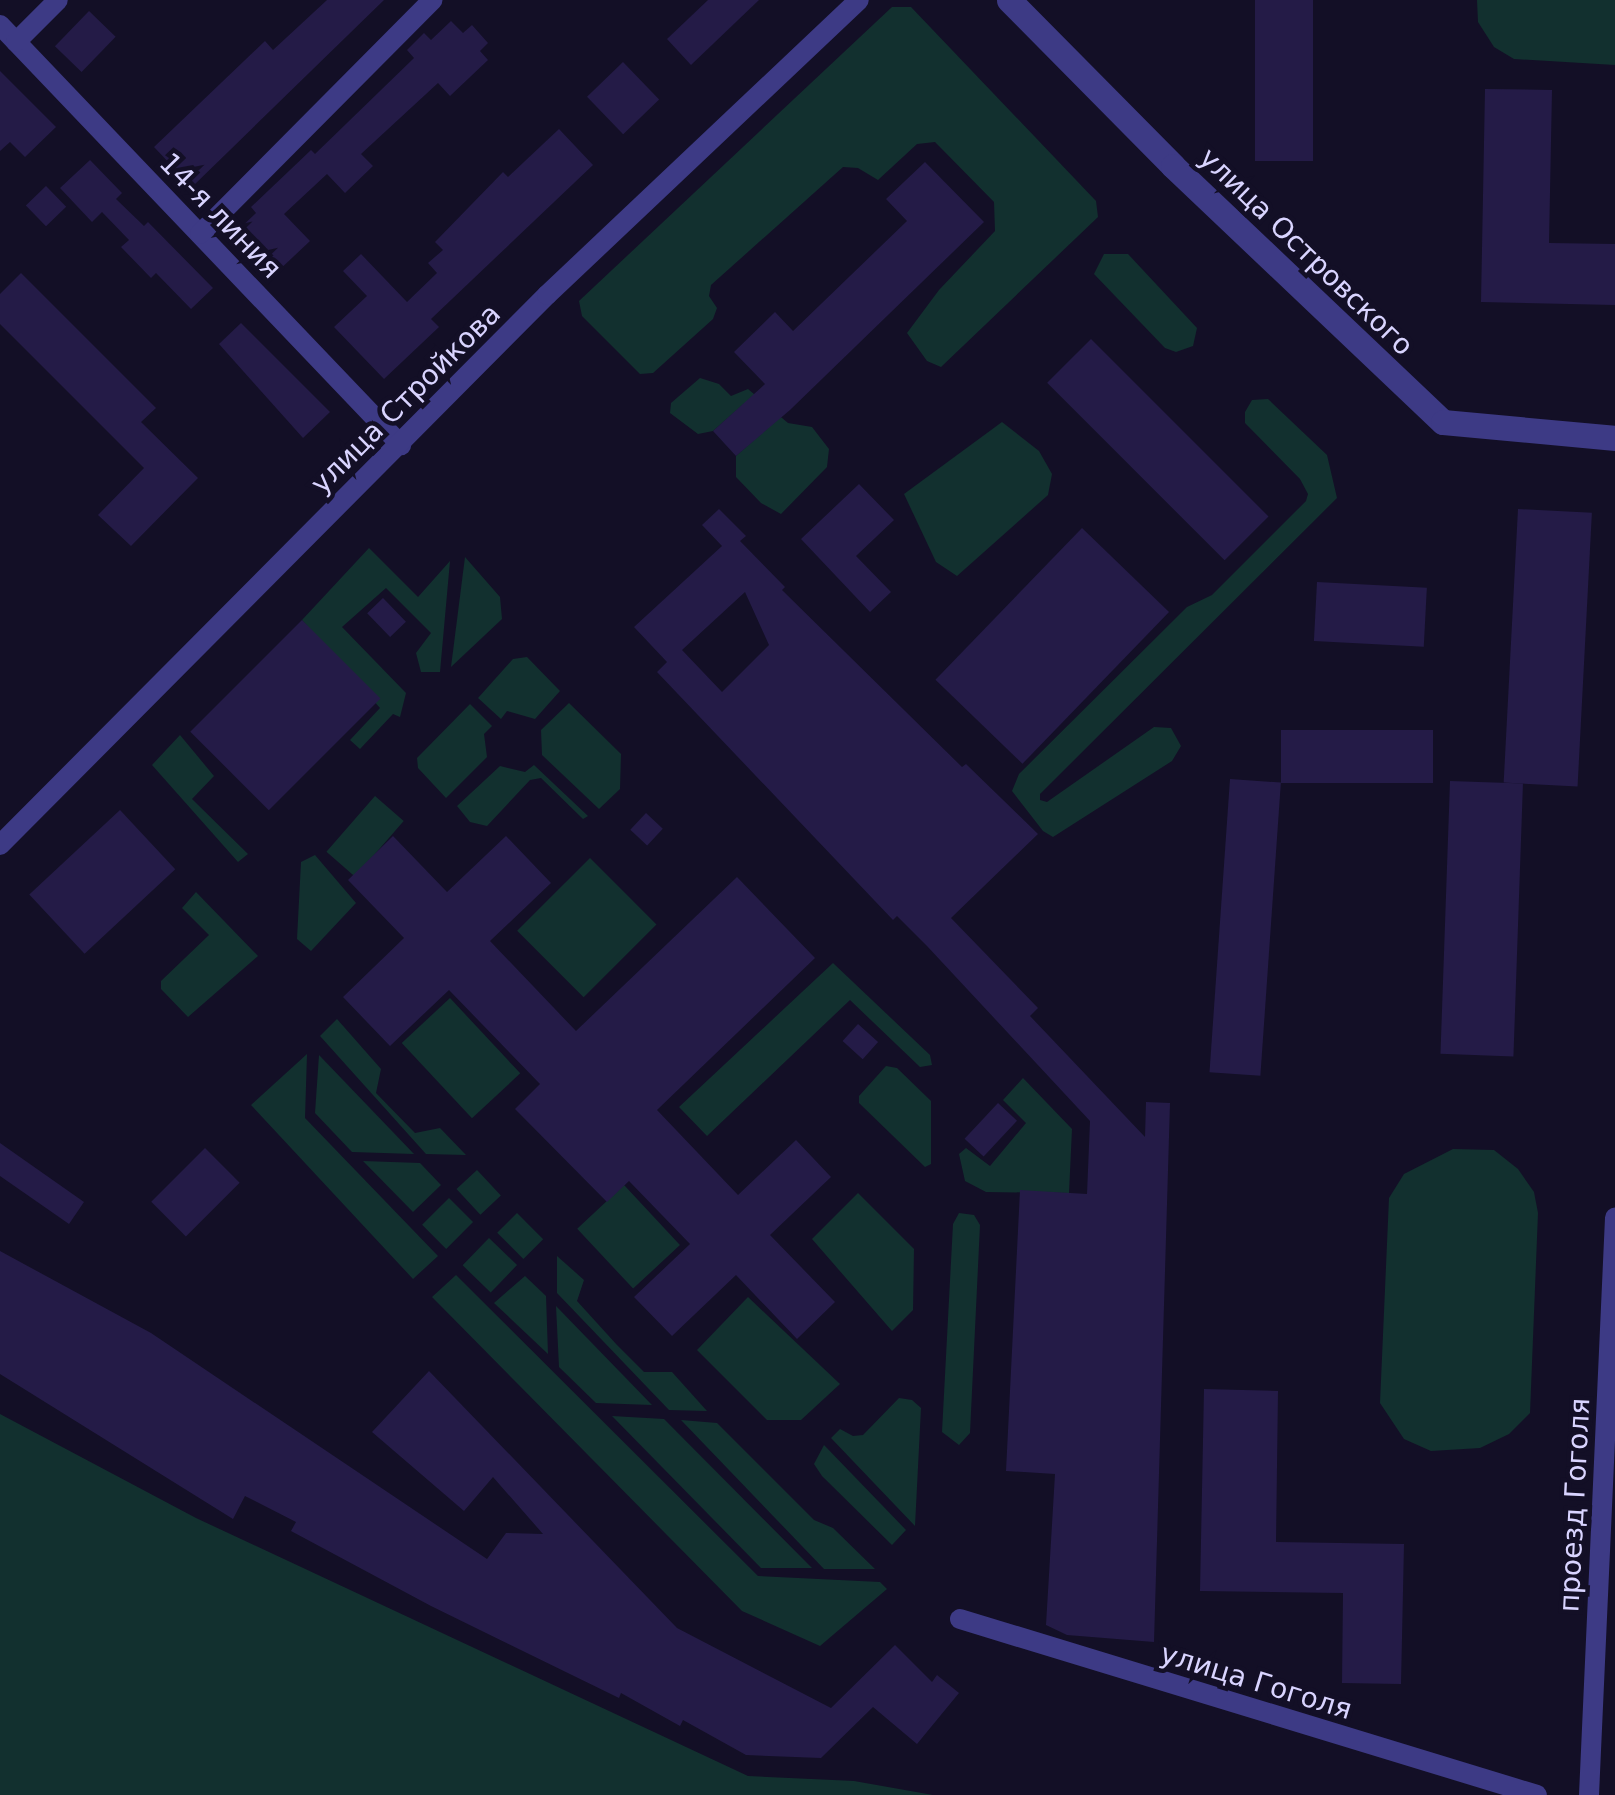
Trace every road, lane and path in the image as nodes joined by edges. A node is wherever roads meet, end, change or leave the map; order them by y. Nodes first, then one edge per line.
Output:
1 (58, 0) edge
2 (432, 0) edge
3 (859, 0) edge
4 (1009, 0) edge
5 (0, 26) edge
6 (16, 42) junction
7 (200, 234) junction
8 (1615, 438) edge
9 (401, 445) junction
10 (0, 845) edge
11 (1615, 1218) edge
12 (960, 1619) dead end
13 (1537, 1795) edge
14 (1589, 1795) edge

1 - 6 street
2 - 7 street
3 - 9 street, улица Стройкова
4 - 8 street, улица Островского
5 - 6 street, 14-я линия
6 - 7 street, 14-я линия
7 - 9 street, 14-я линия
9 - 10 street, улица Стройкова
11 - 14 street, проезд Гоголя
12 - 13 street, улица Гоголя

